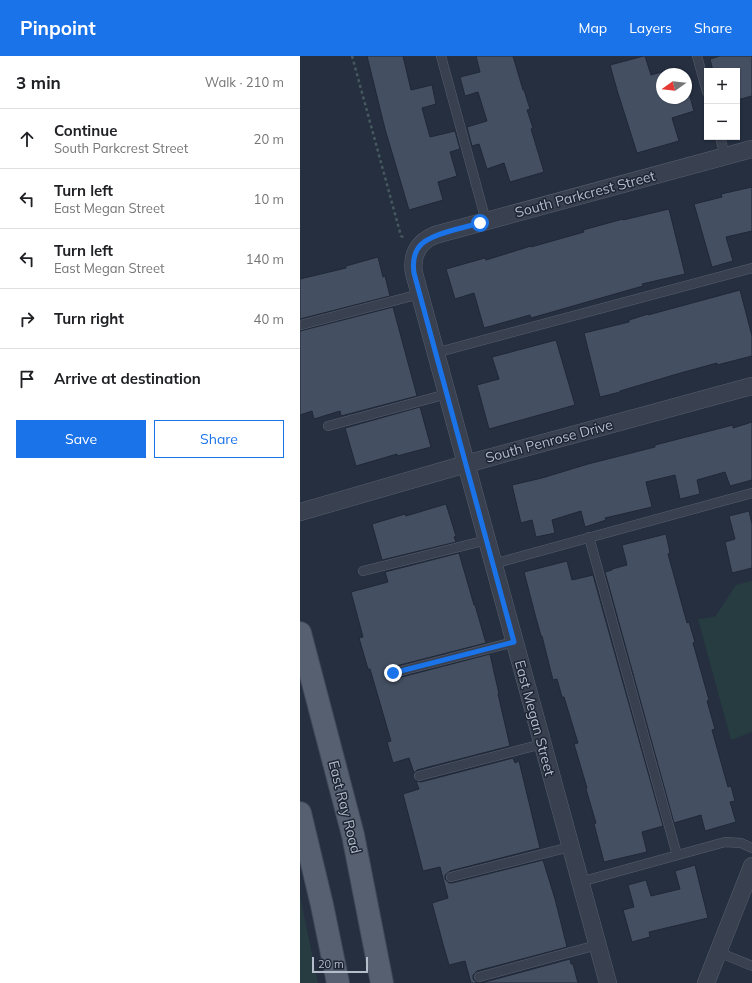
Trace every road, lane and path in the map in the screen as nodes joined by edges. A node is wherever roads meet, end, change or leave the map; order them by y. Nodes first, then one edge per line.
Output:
1 (352, 56) edge
2 (441, 56) edge
3 (697, 56) edge
4 (704, 81) edge
5 (721, 140) edge
6 (752, 149) edge
7 (725, 156) junction
8 (486, 221) junction
9 (419, 246) junction
10 (752, 268) edge
11 (420, 294) junction
12 (301, 325) edge
13 (435, 353) junction
14 (752, 386) edge
15 (447, 394) junction
16 (328, 426) dead end
17 (466, 464) junction
18 (752, 493) edge
19 (300, 512) edge
20 (589, 537) junction
21 (487, 540) junction
22 (493, 564) junction
23 (363, 571) dead end
24 (300, 633) edge
25 (514, 642) junction
26 (393, 673) dead end
27 (542, 744) junction
28 (419, 776) dead end
29 (300, 813) edge
30 (570, 847) junction
31 (752, 848) edge
32 (677, 855) junction
33 (752, 866) edge
34 (451, 877) dead end
35 (580, 882) junction
36 (597, 945) junction
37 (718, 952) junction
38 (752, 966) edge
39 (479, 977) dead end
40 (338, 983) edge
41 (382, 983) edge
42 (608, 983) edge
43 (706, 983) edge

1 - 9 path
2 - 8 lane
3 - 4 lane
5 - 7 lane
6 - 7 street, South Parkcrest Street
7 - 8 street, South Parkcrest Street
8 - 9 street, South Parkcrest Street
9 - 11 street, East Megan Street
10 - 13 lane
11 - 12 lane
11 - 13 street, East Megan Street
13 - 15 street, East Megan Street
14 - 17 street, South Penrose Drive
15 - 16 lane
15 - 17 street, East Megan Street
17 - 19 street, South Penrose Drive
17 - 21 street, East Megan Street
18 - 20 lane
20 - 22 lane
20 - 32 lane
21 - 22 street, East Megan Street
21 - 23 lane
22 - 25 street, East Megan Street
24 - 41 main road, East Ray Road
25 - 26 lane
25 - 27 street, East Megan Street
27 - 28 lane
27 - 30 street, East Megan Street
29 - 40 main road
30 - 34 lane
30 - 35 street, East Megan Street
31 - 32 lane
32 - 35 lane
33 - 37 street
35 - 36 street, East Megan Street
36 - 39 lane
36 - 42 street, East Megan Street
37 - 38 lane
37 - 43 street

